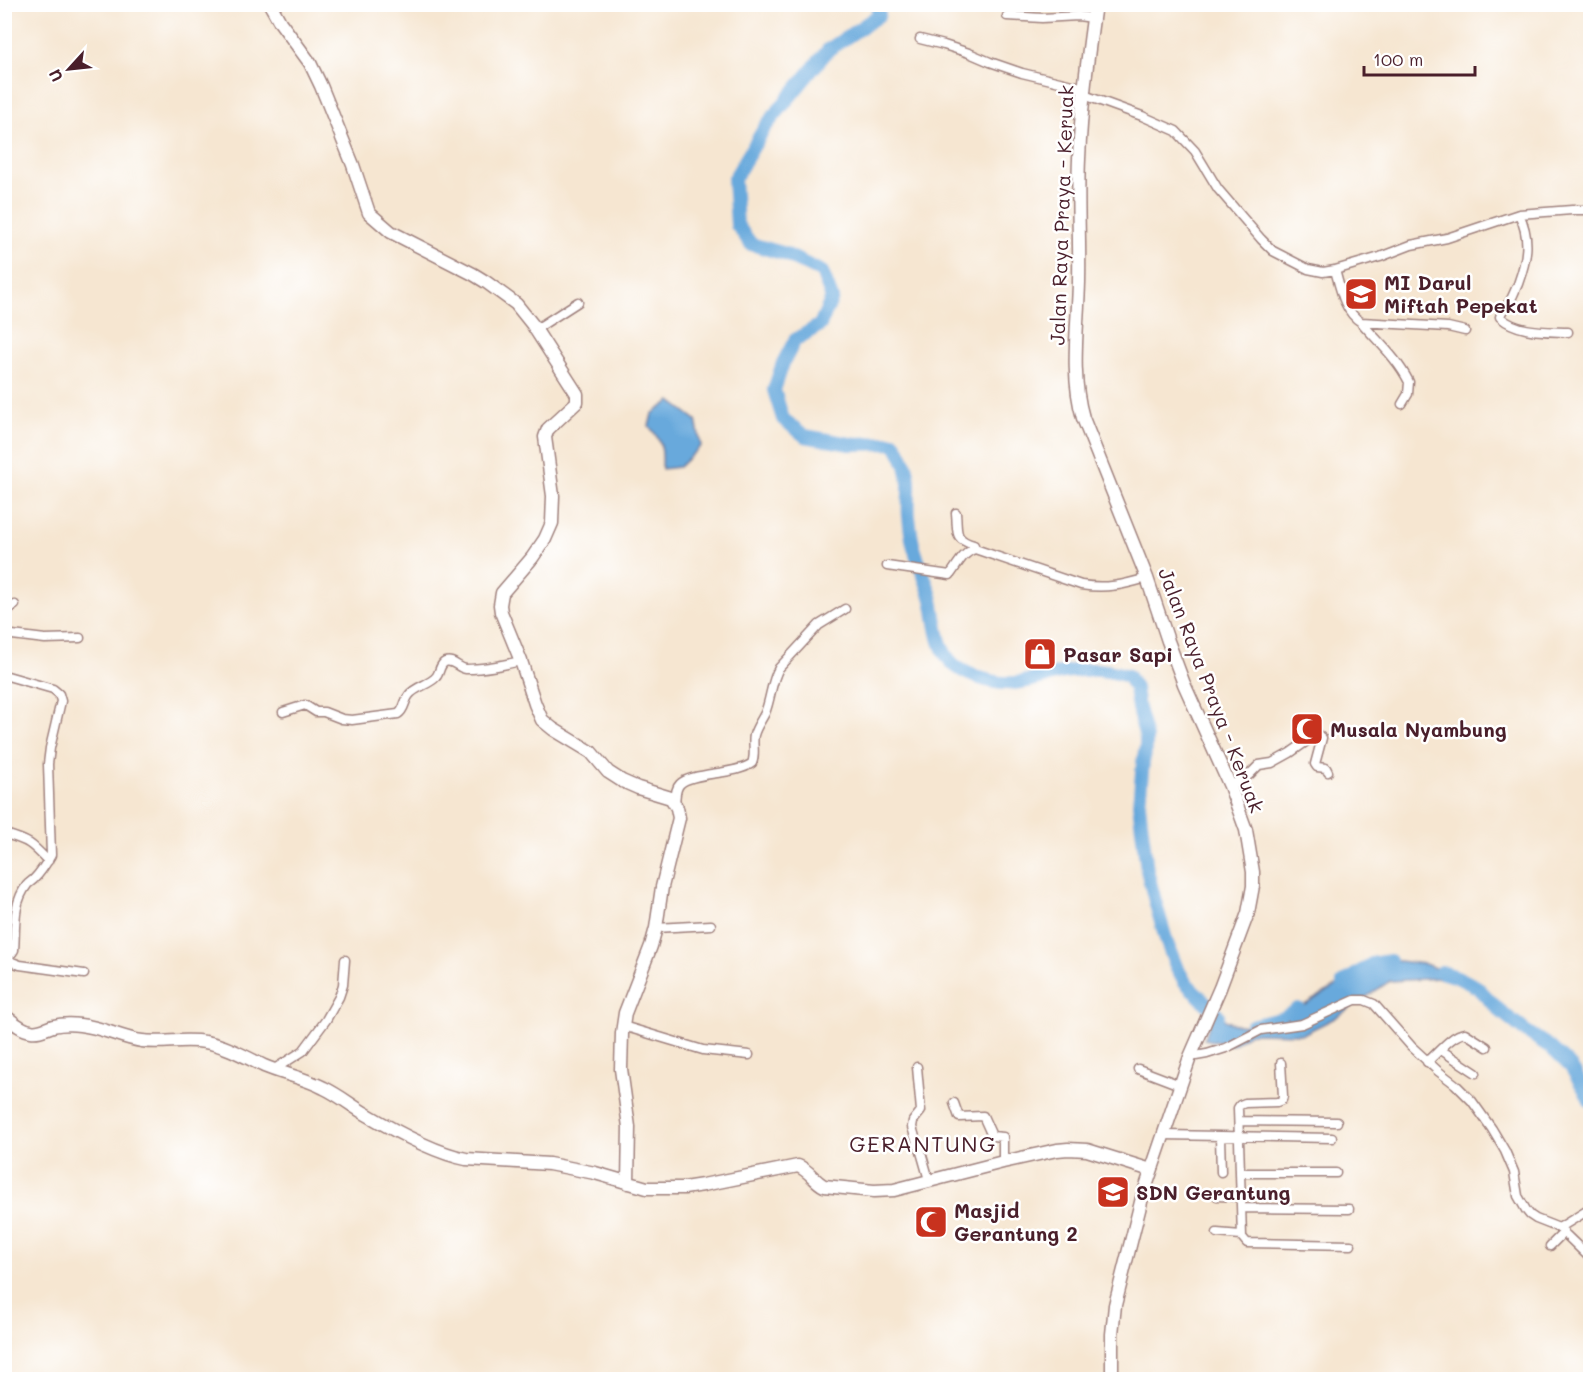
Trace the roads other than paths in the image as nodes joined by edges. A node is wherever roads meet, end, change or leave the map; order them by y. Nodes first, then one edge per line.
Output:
1 (270, 4) edge
2 (1095, 4) edge
3 (1007, 16) dead end
4 (1093, 18) junction
5 (920, 39) dead end
6 (1084, 91) junction
7 (1590, 210) edge
8 (1519, 214) junction
9 (1335, 270) junction
10 (578, 302) dead end
11 (1361, 322) junction
12 (536, 329) junction
13 (1465, 331) dead end
14 (1568, 333) dead end
15 (1402, 404) dead end
16 (956, 513) dead end
17 (975, 549) junction
18 (887, 566) dead end
19 (1147, 578) junction
20 (15, 605) dead end
21 (845, 609) dead end
22 (4, 614) edge
23 (4, 634) edge
24 (80, 638) dead end
25 (521, 661) junction
26 (4, 675) edge
27 (283, 712) dead end
28 (1328, 772) dead end
29 (1230, 786) junction
30 (675, 802) junction
31 (5, 834) edge
32 (48, 861) junction
33 (711, 925) dead end
34 (656, 928) junction
35 (6, 957) edge
36 (345, 960) dead end
37 (84, 974) dead end
38 (4, 1015) edge
39 (623, 1026) junction
40 (1487, 1047) dead end
41 (1441, 1050) junction
42 (749, 1055) dead end
43 (1190, 1057) junction
44 (1428, 1062) junction
45 (1281, 1063) dead end
46 (917, 1067) dead end
47 (1138, 1069) dead end
48 (273, 1070) junction
49 (1476, 1073) dead end
50 (1180, 1085) junction
51 (954, 1103) dead end
52 (1239, 1121) junction
53 (1337, 1122) dead end
54 (1164, 1135) junction
55 (1239, 1136) junction
56 (1220, 1137) junction
57 (1332, 1138) dead end
58 (1003, 1162) junction
59 (1151, 1170) junction
60 (1221, 1172) dead end
61 (1241, 1173) junction
62 (1336, 1173) dead end
63 (929, 1180) junction
64 (628, 1183) junction
65 (1217, 1196) dead end
66 (1242, 1197) junction
67 (1242, 1208) junction
68 (1349, 1209) dead end
69 (1590, 1209) edge
70 (1562, 1230) junction
71 (1217, 1233) dead end
72 (1242, 1235) junction
73 (1351, 1245) dead end
74 (1550, 1246) dead end
75 (1590, 1258) edge
76 (1112, 1380) edge

1 - 12 street
2 - 4 street, Jalan Raya Praya - Keruak
3 - 4 street
4 - 6 street, Jalan Raya Praya - Keruak
5 - 6 street
6 - 9 street
6 - 19 street, Jalan Raya Praya - Keruak
7 - 8 street
8 - 9 street
8 - 14 street
9 - 11 street
10 - 12 street
11 - 13 street
11 - 15 street
12 - 25 street
16 - 17 street
17 - 18 street
17 - 19 street
19 - 29 street, Jalan Raya Praya - Keruak
20 - 22 street
21 - 30 street
23 - 24 street
25 - 27 street
25 - 30 street
26 - 32 street
28 - 29 street
29 - 43 street, Jalan Raya Praya - Keruak
30 - 34 street
31 - 32 street
32 - 35 street
33 - 34 street
34 - 39 street
35 - 37 street
36 - 48 street
38 - 48 street
39 - 42 street
39 - 64 street
40 - 41 street
41 - 44 street
41 - 49 street
43 - 44 street
43 - 50 street, Jalan Raya Praya - Keruak
44 - 70 street
45 - 52 street
46 - 63 street
47 - 50 street
48 - 64 street
50 - 54 street, Jalan Raya Praya - Keruak
51 - 58 street
52 - 53 street
52 - 55 street
54 - 56 street
54 - 59 street, Jalan Raya Praya - Keruak
55 - 56 street
55 - 57 street
55 - 61 street
56 - 60 street
58 - 59 street
58 - 63 street
59 - 76 street, Jalan Raya Praya - Keruak
61 - 62 street
61 - 66 street
63 - 64 street
65 - 66 street
66 - 67 street
67 - 68 street
67 - 72 street
69 - 70 street
70 - 74 street
70 - 75 street
71 - 72 street
72 - 73 street

